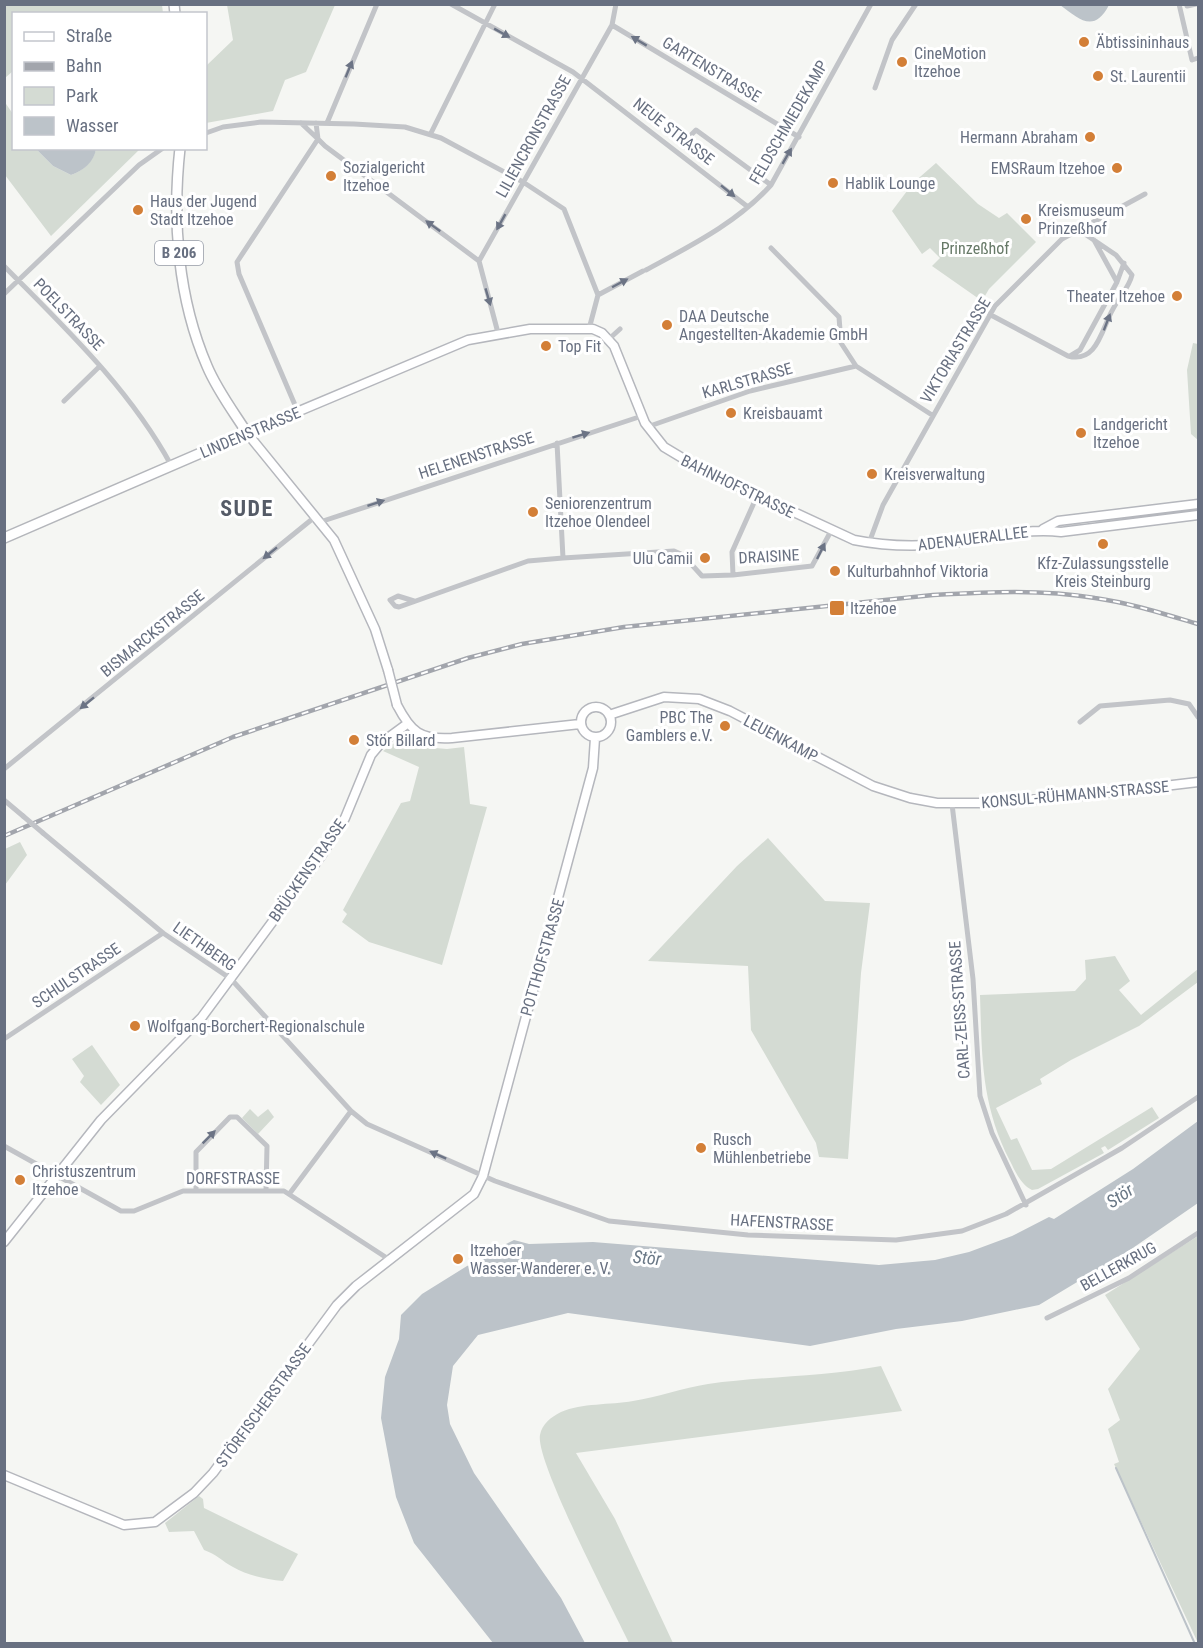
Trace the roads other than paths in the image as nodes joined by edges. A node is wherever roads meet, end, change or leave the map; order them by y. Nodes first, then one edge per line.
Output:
1 (377, 4) edge
2 (451, 4) edge
3 (495, 4) edge
4 (616, 4) edge
5 (871, 4) edge
6 (916, 4) edge
7 (1179, 4) edge
8 (1196, 4) edge
9 (1187, 6) dead end
10 (486, 23) junction
11 (612, 26) junction
12 (1198, 58) edge
13 (581, 78) junction
14 (875, 87) dead end
15 (301, 123) junction
16 (316, 123) junction
17 (327, 123) junction
18 (207, 133) edge
19 (431, 133) junction
20 (691, 135) dead end
21 (799, 137) junction
22 (318, 139) junction
23 (161, 150) edge
24 (180, 150) edge
25 (523, 182) junction
26 (771, 185) junction
27 (1145, 194) dead end
28 (748, 207) junction
29 (1079, 230) junction
30 (1094, 240) junction
31 (771, 248) dead end
32 (479, 261) junction
33 (1124, 263) junction
34 (4, 266) edge
35 (18, 280) junction
36 (1117, 282) junction
37 (4, 294) edge
38 (598, 295) junction
39 (989, 314) junction
40 (589, 329) junction
41 (620, 329) dead end
42 (498, 333) junction
43 (602, 333) joint
44 (609, 339) junction
45 (1068, 356) junction
46 (100, 366) junction
47 (856, 366) junction
48 (64, 401) dead end
49 (298, 412) junction
50 (642, 416) junction
51 (932, 416) junction
52 (647, 427) junction
53 (248, 433) junction
54 (557, 442) junction
55 (171, 465) junction
56 (757, 496) junction
57 (1198, 504) edge
58 (1198, 515) edge
59 (318, 519) junction
60 (1041, 529) junction
61 (831, 531) junction
62 (4, 538) edge
63 (869, 543) junction
64 (562, 558) junction
65 (733, 574) junction
66 (414, 601) dead end
67 (609, 715) junction
68 (1198, 717) edge
69 (1080, 722) dead end
70 (407, 724) junction
71 (580, 724) junction
72 (595, 738) junction
73 (4, 769) edge
74 (1198, 782) edge
75 (4, 800) edge
76 (952, 804) junction
77 (163, 933) junction
78 (231, 979) junction
79 (4, 1039) edge
80 (1198, 1097) edge
81 (351, 1111) junction
82 (4, 1146) edge
83 (57, 1176) junction
84 (483, 1176) junction
85 (196, 1190) junction
86 (266, 1190) junction
87 (290, 1193) junction
88 (1026, 1204) junction
89 (1198, 1233) edge
90 (4, 1242) edge
91 (390, 1260) junction
92 (1047, 1318) dead end
93 (4, 1475) edge

17 -> 1 street
2 - 10 street, NEUE STRASSE
3 - 10 street
4 - 11 street
5 - 21 street, FELDSCHMIEDEKAMP
6 - 14 street
7 - 12 street
8 - 9 street
10 -> 13 street, NEUE STRASSE
10 - 19 street
11 - 13 street, LILIENCRONSTRASSE
21 -> 11 street, GARTENSTRASSE
13 - 25 street, LILIENCRONSTRASSE
13 -> 28 street, NEUE STRASSE
15 - 16 street
15 - 18 street
15 - 22 street
16 - 17 street
16 - 22 street
17 - 19 street
19 - 25 street
20 - 26 street
26 -> 21 street, FELDSCHMIEDEKAMP
32 -> 22 street
22 - 49 street
23 - 35 street
24 - 53 main road, B 206
25 -> 32 street, LILIENCRONSTRASSE
25 - 38 street
26 - 28 street, FELDSCHMIEDEKAMP
27 - 29 street, VIKTORIASTRASSE
38 -> 28 street, FELDSCHMIEDEKAMP
29 - 30 street
29 - 39 street, VIKTORIASTRASSE
30 - 33 street
30 - 36 street
31 - 47 street
32 -> 42 street
33 - 36 street
45 -> 33 street
34 - 35 street, POELSTRASSE
35 - 37 street
35 - 46 street, POELSTRASSE
36 - 45 street
38 - 40 street
39 - 45 street
39 - 51 street, VIKTORIASTRASSE
40 - 42 street, LINDENSTRASSE
40 - 43 street, LINDENSTRASSE
41 - 44 street
42 - 49 street, LINDENSTRASSE
43 - 44 street, BAHNHOFSTRASSE
44 - 50 street, BAHNHOFSTRASSE
46 - 48 street, POELSTRASSE
46 - 55 street, POELSTRASSE
47 - 51 street
47 - 52 street, KARLSTRASSE
49 - 53 street, LINDENSTRASSE
50 - 52 street, BAHNHOFSTRASSE
54 -> 50 street, HELENENSTRASSE
51 - 63 street, VIKTORIASTRASSE
52 - 56 street, BAHNHOFSTRASSE
53 - 55 main road, LINDENSTRASSE
53 - 59 street
59 -> 54 street, HELENENSTRASSE
54 - 64 street
55 - 62 main road, LINDENSTRASSE
56 - 61 street, BAHNHOFSTRASSE
56 - 65 street, DRAISINE
57 - 60 street, ADENAUERALLEE
58 - 60 street, ADENAUERALLEE
59 - 70 street, bridge
59 -> 73 street, BISMARCKSTRASSE
60 - 63 street, ADENAUERALLEE
61 - 63 street, BAHNHOFSTRASSE
65 -> 61 street, DRAISINE
64 - 65 street
64 - 66 street
67 - 71 street, LEUENKAMP
67 - 72 street
67 - 76 street, LEUENKAMP
68 - 69 street
70 - 71 street
70 - 78 street, BRÜCKENSTRASSE
71 - 72 street
72 - 84 street, POTTHOFSTRASSE
74 - 76 street, KONSUL-RÜHMANN-STRASSE
75 - 77 street, LIETHBERG, bridge
76 - 88 street, CARL-ZEISS-STRASSE
77 - 78 street, LIETHBERG
77 - 79 street, SCHULSTRASSE
78 - 81 street, LIETHBERG
78 - 83 street, BRÜCKENSTRASSE
80 - 88 street, HAFENSTRASSE
84 -> 81 street, HAFENSTRASSE
81 - 87 street
82 - 83 street, DORFSTRASSE
83 - 85 street, DORFSTRASSE
83 - 90 street, BRÜCKENSTRASSE
84 - 88 street, HAFENSTRASSE
84 - 91 street, STÖRFISCHERSTRASSE
85 - 86 street, DORFSTRASSE
85 -> 86 street
86 - 87 street, DORFSTRASSE
87 - 91 street, DORFSTRASSE
89 - 92 street, BELLERKRUG
91 - 93 street, STÖRFISCHERSTRASSE

